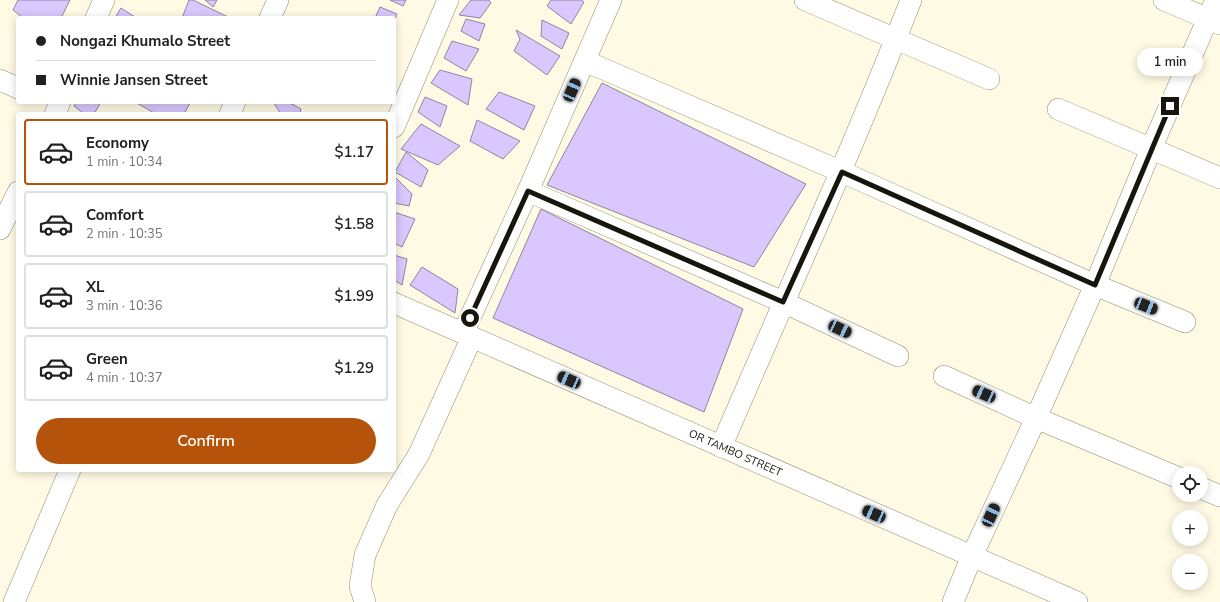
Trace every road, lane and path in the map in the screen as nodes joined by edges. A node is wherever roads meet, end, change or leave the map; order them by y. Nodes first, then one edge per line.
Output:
1 (104, 0) edge
2 (278, 0) edge
3 (448, 0) edge
4 (611, 0) edge
5 (805, 0) edge
6 (912, 0) edge
7 (1164, 0) edge
8 (1216, 0) edge
9 (97, 16) edge
10 (271, 16) edge
11 (1214, 22) edge
12 (896, 40) junction
13 (585, 61) junction
14 (989, 79) dead end
15 (0, 80) edge
16 (16, 87) edge
17 (1058, 109) dead end
18 (396, 122) edge
19 (1151, 149) junction
20 (842, 172) junction
21 (1220, 178) edge
22 (528, 191) junction
23 (16, 196) edge
24 (0, 229) edge
25 (1095, 285) junction
26 (783, 302) junction
27 (396, 304) edge
28 (1185, 322) dead end
29 (468, 335) junction
30 (898, 356) dead end
31 (944, 376) dead end
32 (1036, 418) junction
33 (721, 447) junction
34 (69, 472) edge
35 (1172, 475) edge
36 (1208, 491) edge
37 (1220, 496) edge
38 (972, 556) junction
39 (14, 602) edge
40 (365, 602) edge
41 (952, 602) edge
42 (1077, 602) edge

1 - 9 street
2 - 10 street
3 - 18 street
4 - 13 street
5 - 12 street
6 - 12 street
7 - 11 street
8 - 11 street
11 - 19 street
12 - 14 street
12 - 20 street
13 - 20 street
13 - 22 street
15 - 16 street
17 - 19 street
19 - 21 street
19 - 25 street
20 - 25 street
20 - 26 street
22 - 26 street
22 - 29 street
23 - 24 street
25 - 28 street
25 - 32 street
26 - 30 street
26 - 33 street
27 - 29 street, OR TAMBO STREET
29 - 33 street, OR TAMBO STREET
29 - 40 street
31 - 32 street
32 - 35 street
32 - 38 street
33 - 38 street, OR TAMBO STREET
34 - 39 street
36 - 37 street
38 - 41 street
38 - 42 street, OR TAMBO STREET

